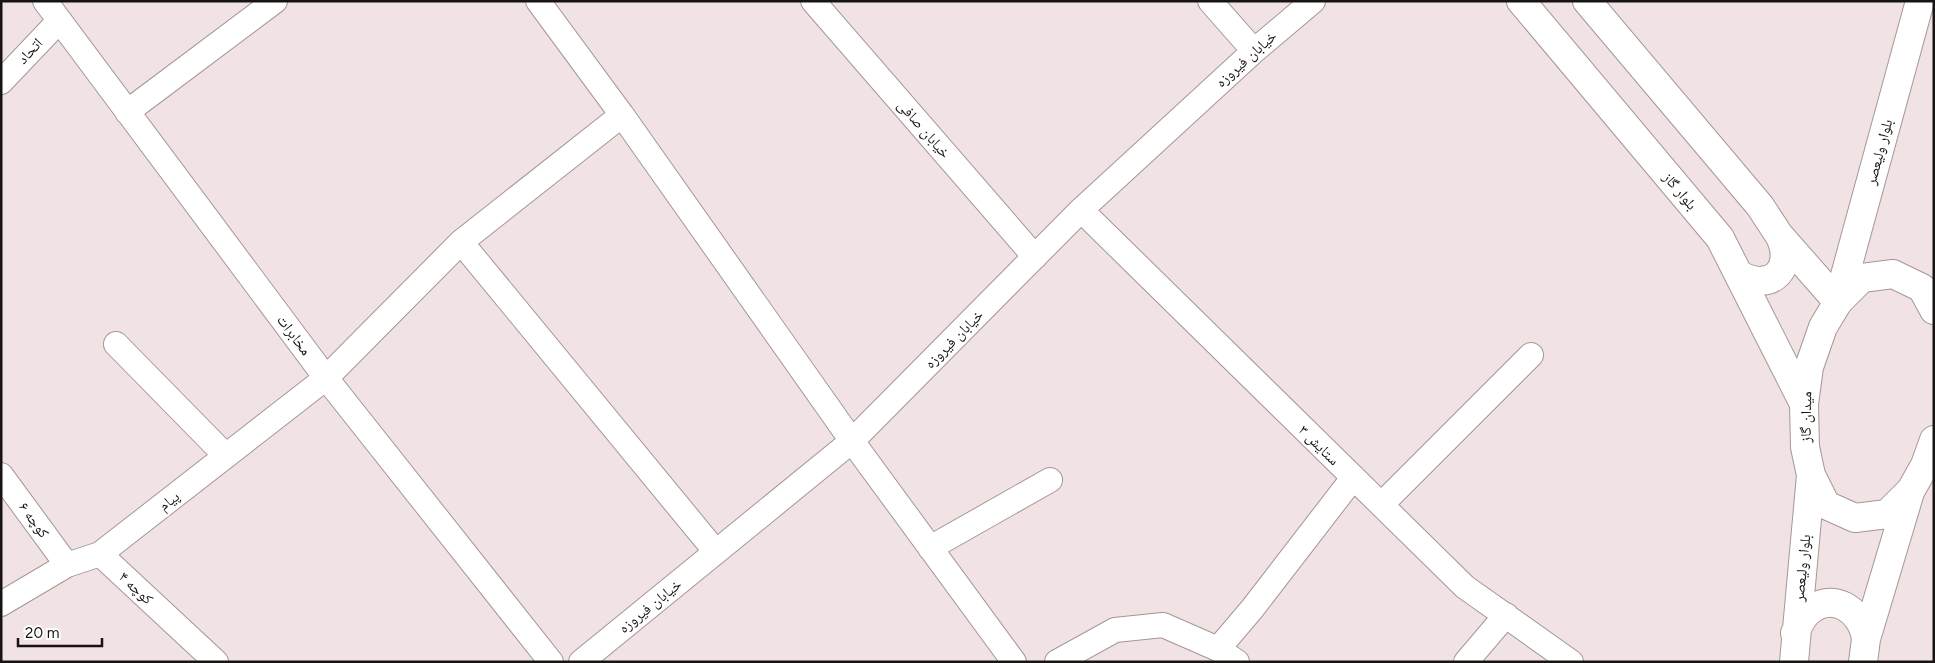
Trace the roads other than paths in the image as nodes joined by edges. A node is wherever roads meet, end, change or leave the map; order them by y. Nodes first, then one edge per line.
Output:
1 (45, 1) edge
2 (276, 1) edge
3 (538, 1) edge
4 (813, 1) edge
5 (1210, 1) edge
6 (1312, 1) edge
7 (1522, 1) edge
8 (1587, 1) edge
9 (1920, 1) edge
10 (59, 21) junction
11 (1254, 51) junction
12 (1, 82) edge
13 (127, 112) junction
14 (622, 114) junction
15 (1081, 210) junction
16 (1779, 235) junction
17 (461, 242) junction
18 (1035, 257) junction
19 (1740, 275) junction
20 (1838, 302) junction
21 (1934, 310) edge
22 (116, 344) dead end
23 (1531, 355) dead end
24 (326, 378) junction
25 (1804, 404) junction
26 (1934, 440) edge
27 (852, 441) junction
28 (226, 456) junction
29 (1929, 466) edge
30 (1, 475) edge
31 (1811, 475) junction
32 (1353, 478) junction
33 (1050, 480) dead end
34 (1911, 490) junction
35 (1382, 504) junction
36 (930, 548) junction
37 (716, 552) junction
38 (100, 554) junction
39 (67, 565) junction
40 (1, 604) edge
41 (1506, 615) junction
42 (1795, 633) junction
43 (1864, 650) edge
44 (1228, 655) edge
45 (216, 662) edge
46 (551, 662) edge
47 (582, 662) edge
48 (1014, 662) edge
49 (1057, 662) edge
50 (1466, 662) edge
51 (1571, 662) edge
52 (1794, 662) edge

1 - 10 street, مخابرات
2 - 13 street
3 - 14 street
4 - 18 street, خیابان صافی
5 - 11 street
6 - 11 street, خیابان فیروزه
7 - 19 main road, بلوار گاز
8 - 16 main road
9 - 20 main road, بلوار ولیعصر
10 - 12 street, اتحاد
10 - 13 street, مخابرات
11 - 15 street, خیابان فیروزه
13 - 24 street, مخابرات
14 - 17 street, پیام
14 - 27 street
15 - 18 street, خیابان فیروزه
15 - 32 street, ستایش ۳
16 - 19 main road
16 - 20 main road
17 - 24 street, پیام
17 - 37 street
18 - 27 street, خیابان فیروزه
19 - 25 main road, بلوار گاز
20 - 21 main road, میدان گاز
20 - 25 main road, میدان گاز
22 - 28 street
23 - 35 street
24 - 28 street, پیام
24 - 46 street, مخابرات
25 - 31 main road, میدان گاز
26 - 29 main road, میدان گاز
27 - 36 street
27 - 37 street, خیابان فیروزه
28 - 38 street, پیام
29 - 34 main road, میدان گاز
30 - 39 street, کوچه ۶
31 - 34 main road, میدان گاز
31 - 42 main road, بلوار ولیعصر
32 - 35 street, ستایش ۳
32 - 44 street
33 - 36 street
34 - 43 main road
35 - 41 street, ستایش ۳
36 - 48 street
37 - 47 street, خیابان فیروزه
38 - 39 street, پیام
38 - 45 street, کوچه ۴
39 - 40 street, پیام
41 - 50 street
41 - 51 street, ستایش ۳
42 - 43 main road
42 - 52 main road, بلوار ولیعصر
44 - 49 street

